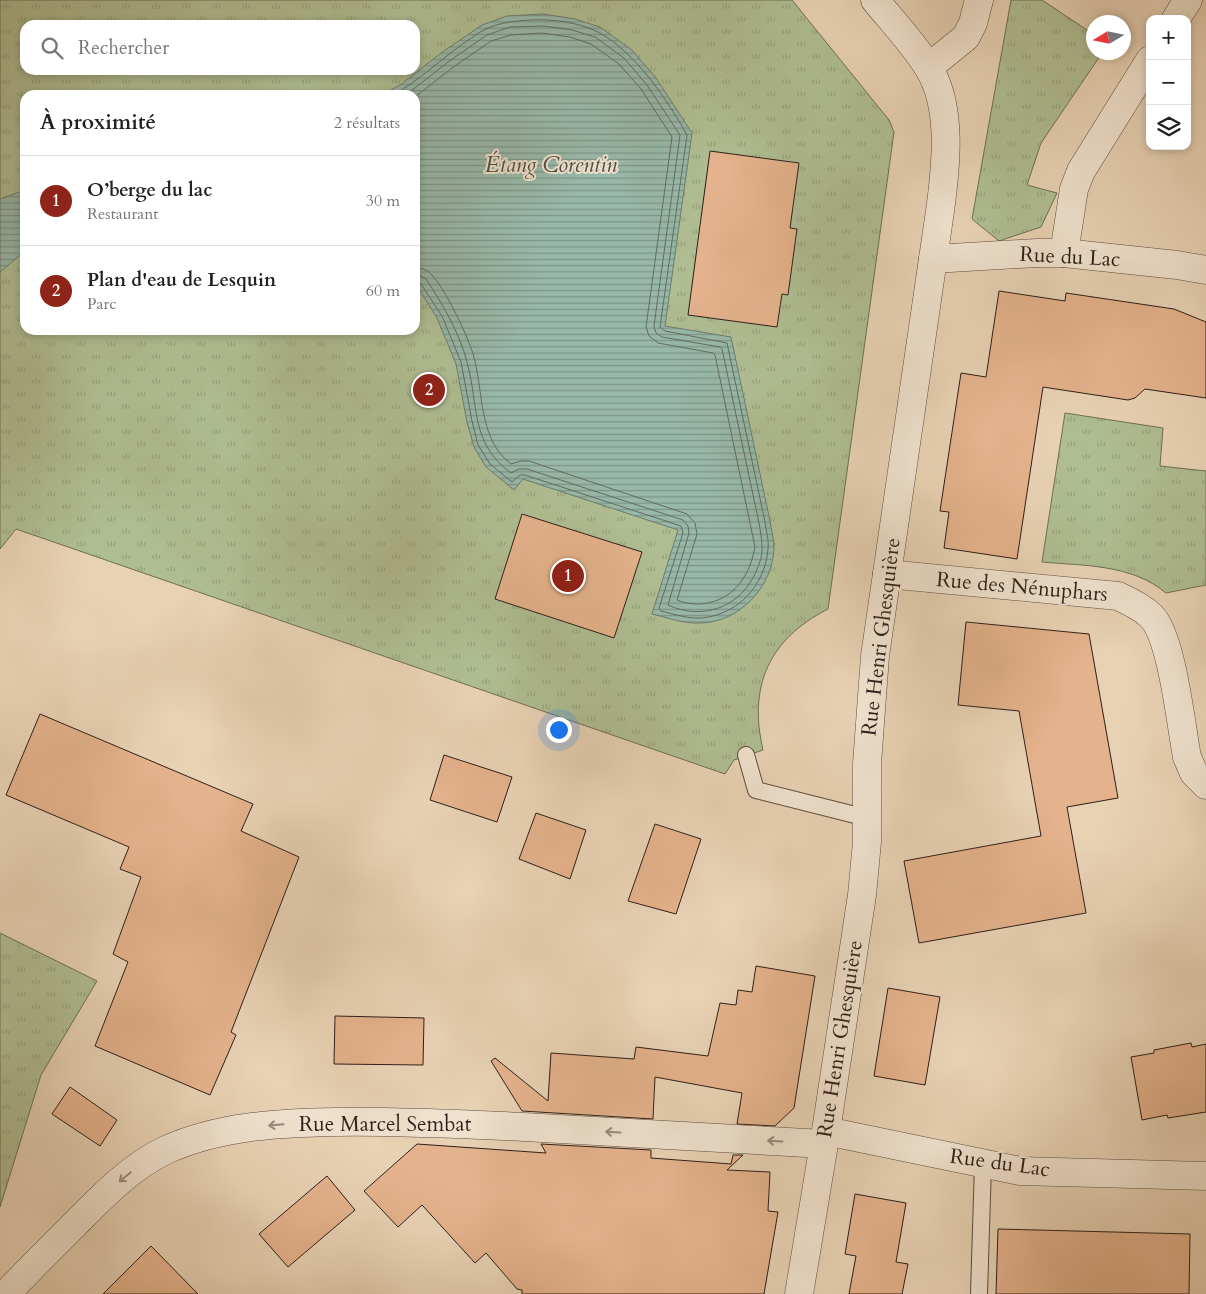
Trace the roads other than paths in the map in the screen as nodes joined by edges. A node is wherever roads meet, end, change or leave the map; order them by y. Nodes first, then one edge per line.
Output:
1 (875, 0) edge
2 (979, 0) edge
3 (1188, 0) edge
4 (1179, 15) edge
5 (1146, 66) edge
6 (929, 67) junction
7 (1064, 254) junction
8 (933, 259) junction
9 (1206, 270) edge
10 (887, 574) junction
11 (746, 755) dead end
12 (1206, 784) edge
13 (867, 818) junction
14 (825, 1137) junction
15 (983, 1164) junction
16 (1206, 1176) edge
17 (6, 1294) edge
18 (799, 1294) edge
19 (979, 1294) edge

1 - 6 street, Rue Henri Ghesquière
2 - 6 street
3 - 4 street
5 - 7 street
6 - 8 street, Rue Henri Ghesquière
7 - 8 street, Rue du Lac
7 - 9 street, Rue du Lac
8 - 10 street, Rue Henri Ghesquière
10 - 12 street, Rue des Nénuphars
10 - 13 street, Rue Henri Ghesquière
11 - 13 lane
13 - 14 street, Rue Henri Ghesquière
14 - 15 street, Rue du Lac
14 -> 17 street, Rue Marcel Sembat
14 - 18 street, Rue Henri Ghesquière
15 - 16 street, Rue du Lac
15 - 19 lane

